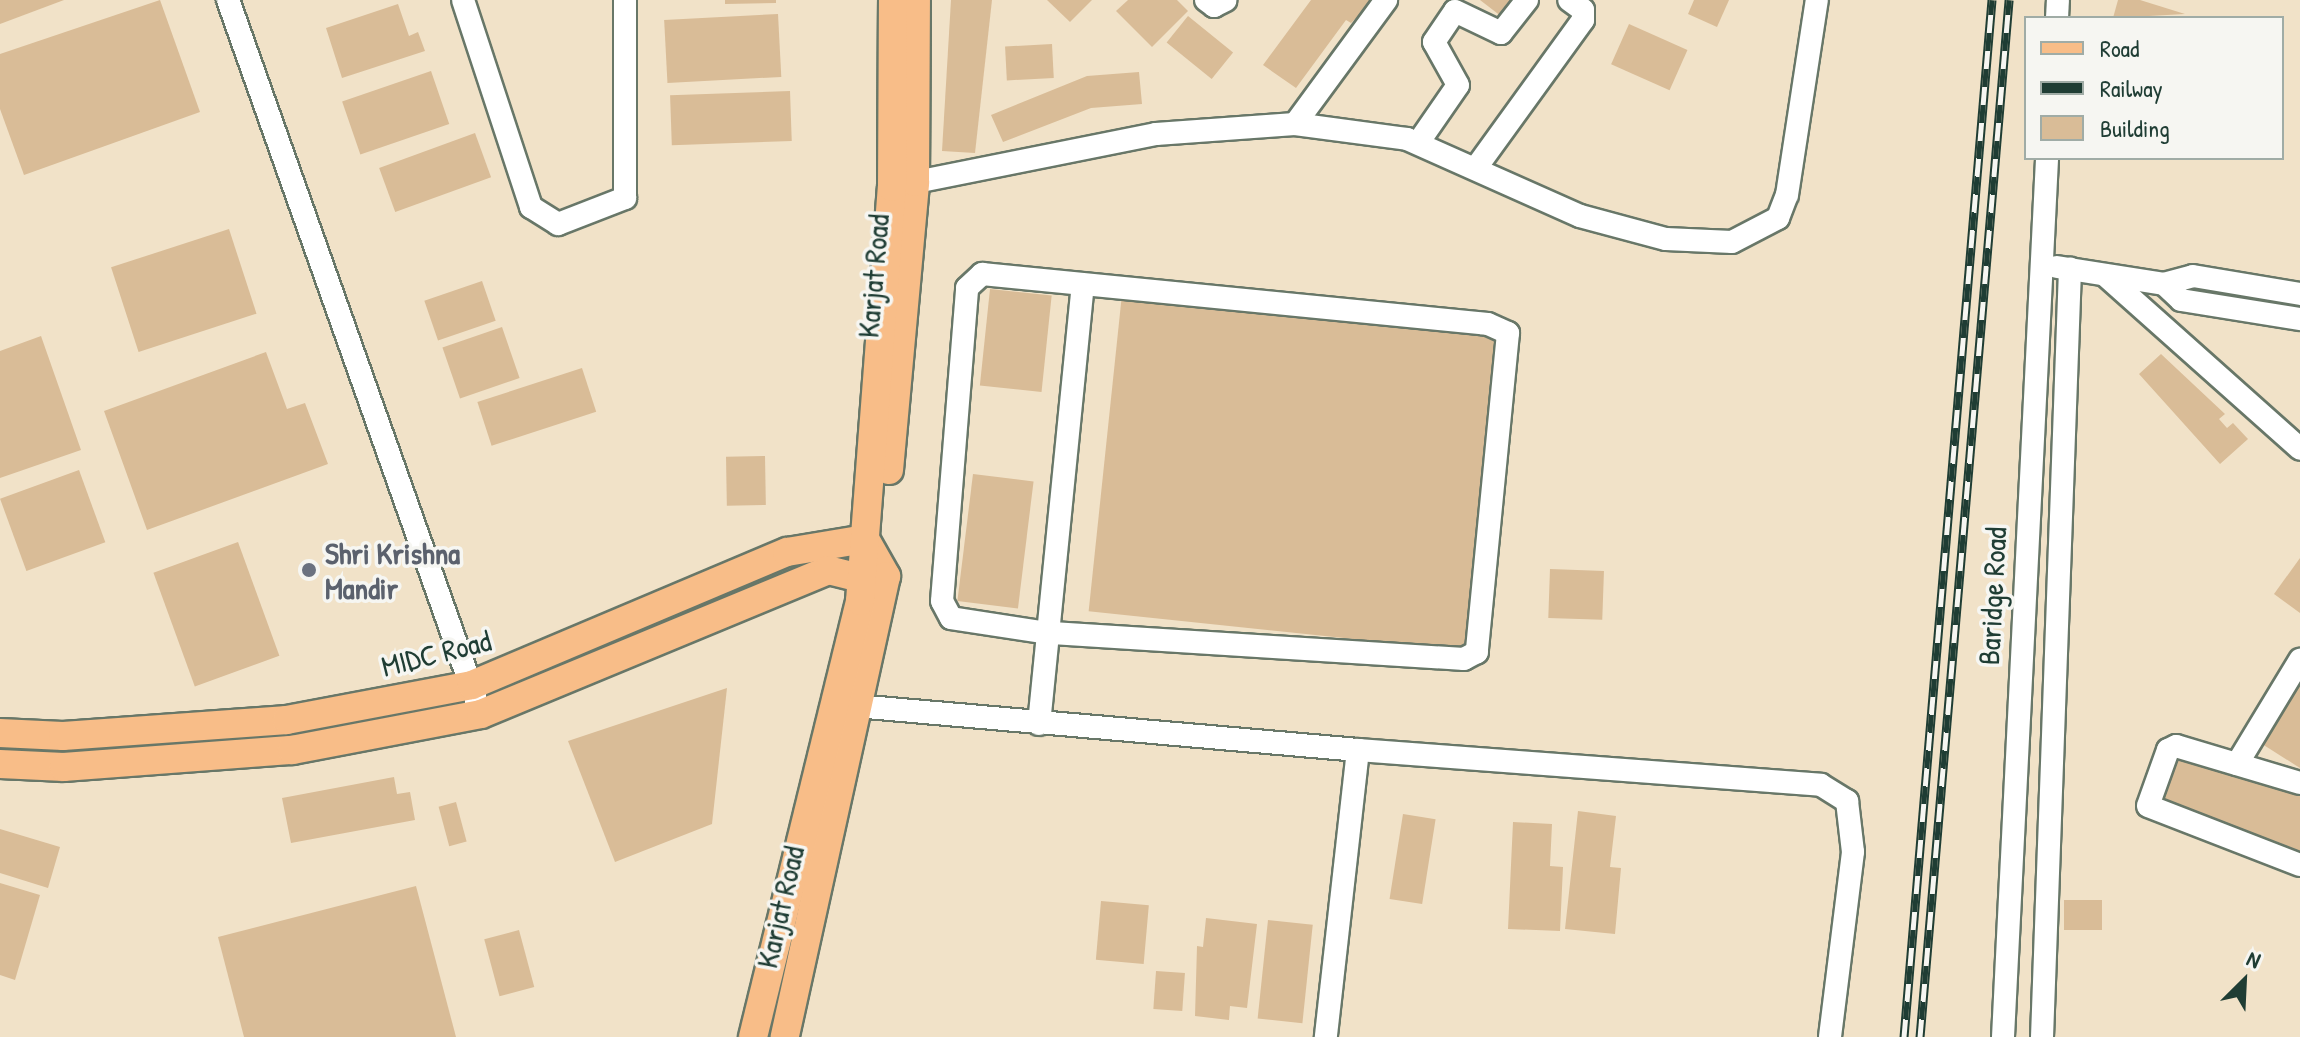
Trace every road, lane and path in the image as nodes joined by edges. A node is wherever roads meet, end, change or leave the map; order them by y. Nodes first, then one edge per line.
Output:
1 (228, 0) edge
2 (463, 0) edge
3 (625, 0) edge
4 (893, 0) edge
5 (916, 0) edge
6 (1206, 0) edge
7 (1226, 0) edge
8 (1386, 0) edge
9 (1468, 0) edge
10 (1527, 0) edge
11 (1569, 0) edge
12 (1817, 0) edge
13 (1505, 27) junction
14 (1295, 124) junction
15 (1418, 143) junction
16 (2047, 160) edge
17 (1478, 165) junction
18 (904, 184) junction
19 (2040, 265) junction
20 (2070, 269) junction
21 (2104, 275) junction
22 (2164, 284) junction
23 (1083, 286) junction
24 (2300, 294) edge
25 (2300, 319) edge
26 (2300, 449) edge
27 (873, 548) junction
28 (858, 581) junction
29 (1048, 633) junction
30 (2300, 660) edge
31 (472, 685) junction
32 (847, 706) junction
33 (481, 714) junction
34 (1039, 724) junction
35 (0, 733) edge
36 (1358, 750) junction
37 (0, 764) edge
38 (2237, 764) junction
39 (2300, 783) edge
40 (2300, 865) edge
41 (753, 1037) edge
42 (785, 1037) edge
43 (1326, 1037) edge
44 (1830, 1037) edge
45 (2003, 1037) edge
46 (2042, 1037) edge

1 - 31 street
2 - 3 street
4 - 18 main road, Karjat Road
5 - 18 main road, Karjat Road
6 - 7 street
8 - 14 street
9 - 13 street
10 - 13 street
11 - 17 street
12 - 17 street
13 - 15 street
14 - 15 street
14 - 18 street
15 - 17 street
16 - 19 street, Baridge Road
18 - 27 main road, Karjat Road
19 - 20 street
19 - 45 street, Baridge Road
20 - 21 street
20 - 46 street
21 - 22 street
21 - 26 street
22 - 24 street
22 - 25 street
23 - 29 street
23 - 29 street
23 - 29 street
27 - 28 main road, Karjat Road
27 - 31 main road, MIDC Road
27 - 32 main road, Karjat Road
28 - 32 main road, Karjat Road
28 - 33 main road
29 - 34 street
30 - 38 street
31 - 33 street
31 - 35 main road, MIDC Road
32 - 34 street
32 - 41 main road, Karjat Road
32 - 42 main road, Karjat Road
33 - 37 main road
34 - 36 street
36 - 43 street
36 - 44 street
38 - 39 street
38 - 40 street

